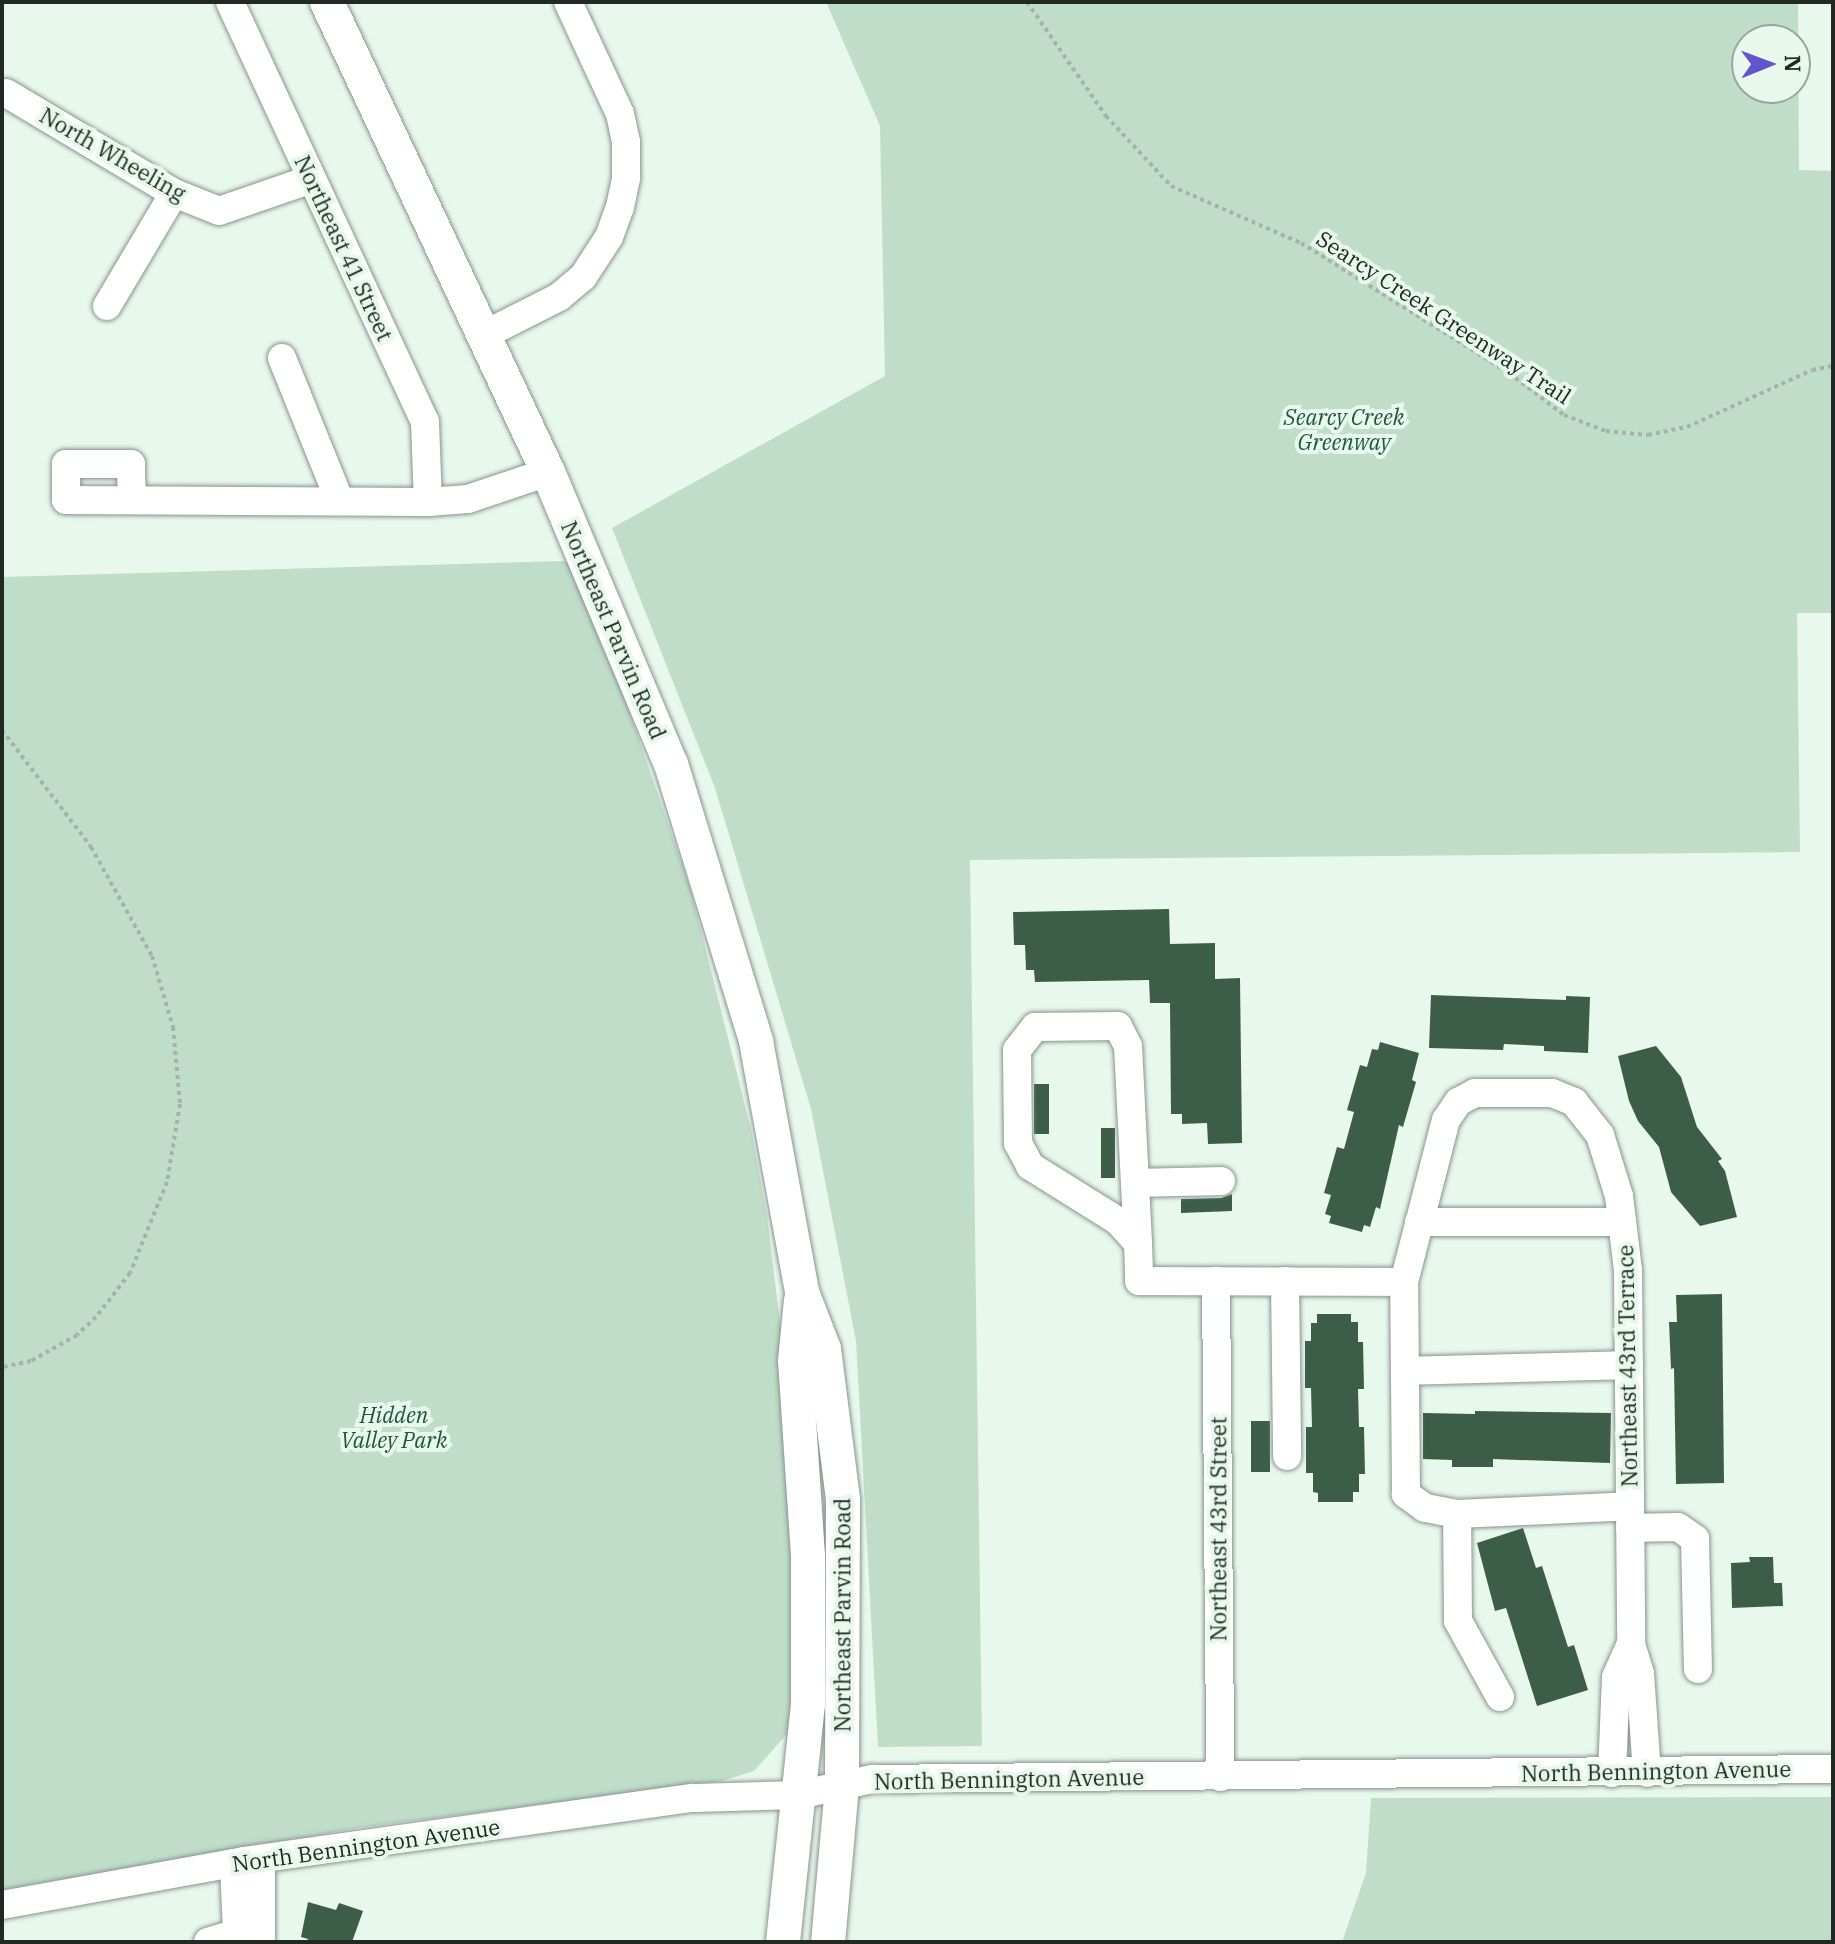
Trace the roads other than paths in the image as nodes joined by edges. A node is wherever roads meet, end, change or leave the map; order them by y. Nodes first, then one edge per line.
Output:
1 (230, 2) edge
2 (327, 2) edge
3 (568, 2) edge
4 (6, 93) dead end
5 (312, 179) junction
6 (174, 193) junction
7 (107, 306) dead end
8 (484, 335) junction
9 (282, 358) dead end
10 (548, 472) junction
11 (339, 499) junction
12 (132, 500) dead end
13 (428, 502) junction
14 (1221, 1181) dead end
15 (1135, 1183) junction
16 (1419, 1222) junction
17 (1622, 1222) junction
18 (1138, 1243) junction
19 (1216, 1281) junction
20 (1285, 1281) junction
21 (1404, 1282) junction
22 (802, 1292) junction
23 (1629, 1365) junction
24 (1405, 1371) junction
25 (1287, 1456) dead end
26 (1457, 1514) junction
27 (1630, 1517) junction
28 (1631, 1644) junction
29 (1698, 1669) dead end
30 (1500, 1697) dead end
31 (1833, 1769) edge
32 (1612, 1773) junction
33 (1647, 1773) junction
34 (1220, 1777) junction
35 (842, 1786) junction
36 (798, 1795) junction
37 (247, 1861) junction
38 (2, 1905) edge
39 (208, 1942) edge
40 (261, 1942) edge
41 (783, 1942) edge
42 (828, 1942) edge

1 - 5 street, Northeast 41 Street
2 - 8 main road, Northeast Parvin Road
3 - 8 street
4 - 6 street, North Wheeling
5 - 6 street, North Wheeling
5 - 13 street, Northeast 41 Street
6 - 7 street
8 - 10 main road, Northeast Parvin Road
9 - 11 street
10 - 13 street
10 - 22 main road, Northeast Parvin Road
11 - 12 street
11 - 13 street
14 - 15 street
15 - 18 street
15 - 18 street
16 - 17 street
16 - 17 street, Northeast 43rd Terrace
16 - 21 street, Northeast 43rd Terrace
17 - 23 street, Northeast 43rd Terrace
18 - 19 street
19 - 20 street
19 - 34 street, Northeast 43rd Street
20 - 21 street
20 - 25 street
21 - 24 street, Northeast 43rd Terrace
22 - 35 main road, Northeast Parvin Road
22 - 36 main road, Northeast Parvin Road
23 - 24 street
23 - 27 street, Northeast 43rd Terrace
24 - 26 street, Northeast 43rd Terrace
26 - 27 street
26 - 30 street
27 - 28 street, Northeast 43rd Terrace
27 - 29 street
28 - 32 street, Northeast 43rd Terrace
28 - 33 street, Northeast 43rd Terrace
31 - 33 street, North Bennington Avenue
32 - 33 street, North Bennington Avenue
32 - 34 street, North Bennington Avenue
34 - 35 street, North Bennington Avenue
35 - 36 street, North Bennington Avenue
35 - 42 main road, Northeast Parvin Road
36 - 37 street, North Bennington Avenue
36 - 41 main road, Northeast Parvin Road
37 - 38 street, North Bennington Avenue
37 - 39 street
37 - 40 street

